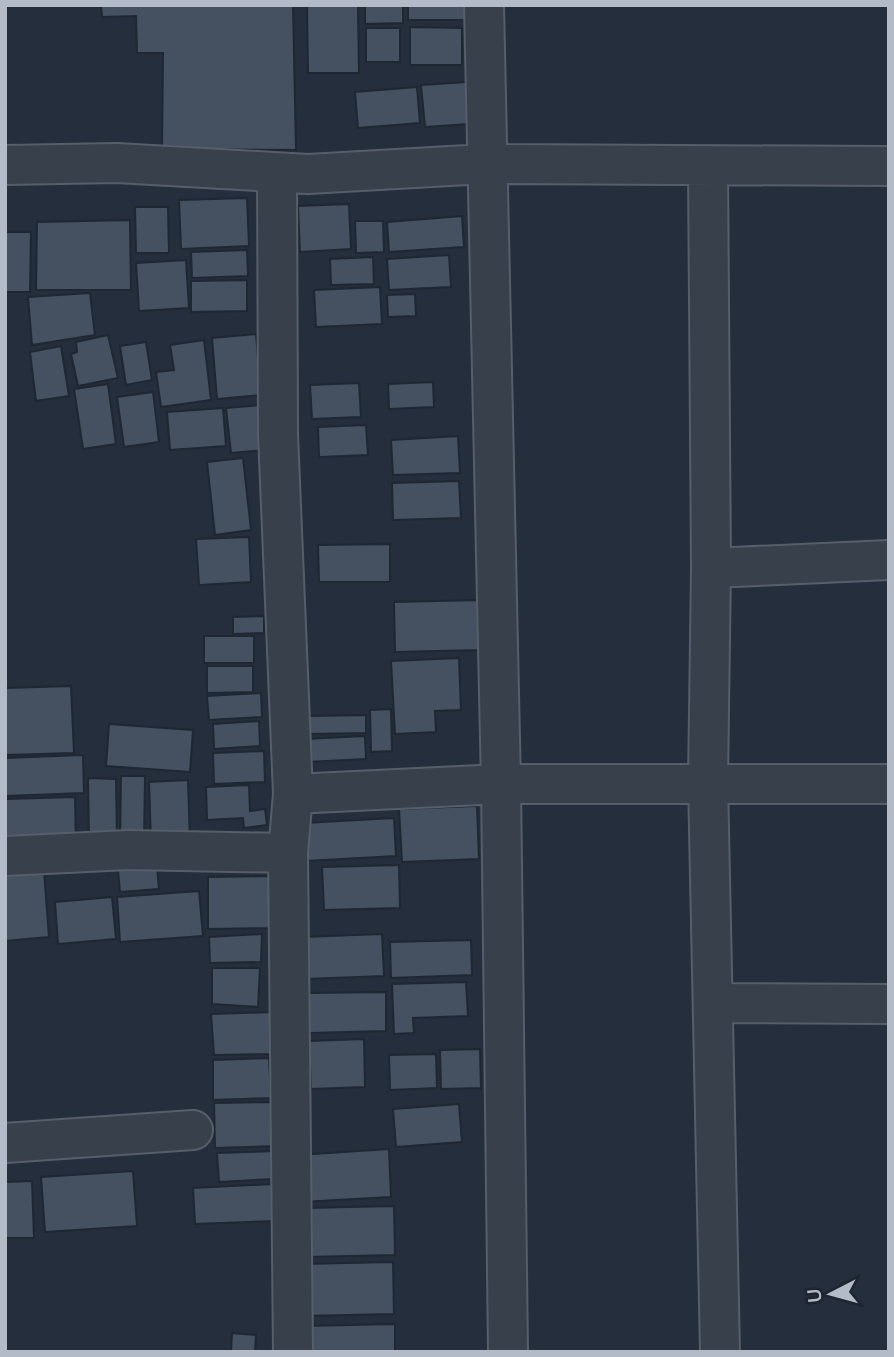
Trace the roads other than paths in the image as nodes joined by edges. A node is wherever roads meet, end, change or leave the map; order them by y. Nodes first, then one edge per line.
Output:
1 (484, 5) edge
2 (485, 164) junction
3 (5, 165) edge
4 (889, 166) edge
5 (708, 167) junction
6 (277, 173) junction
7 (889, 560) edge
8 (710, 568) junction
9 (708, 782) junction
10 (501, 784) junction
11 (889, 785) edge
12 (293, 794) junction
13 (288, 852) junction
14 (5, 856) edge
15 (713, 1003) junction
16 (889, 1004) edge
17 (194, 1130) dead end
18 (5, 1143) edge
19 (293, 1352) edge
20 (508, 1352) edge
21 (720, 1352) edge

1 - 2 street
2 - 5 street
2 - 6 street
2 - 10 street
3 - 6 street
4 - 5 street
5 - 8 street
6 - 12 street
7 - 8 street
8 - 9 street
9 - 10 street
9 - 11 street
9 - 15 street
10 - 12 street
10 - 20 street
12 - 13 street
13 - 14 street
13 - 19 street
15 - 16 street
15 - 21 street
17 - 18 street

